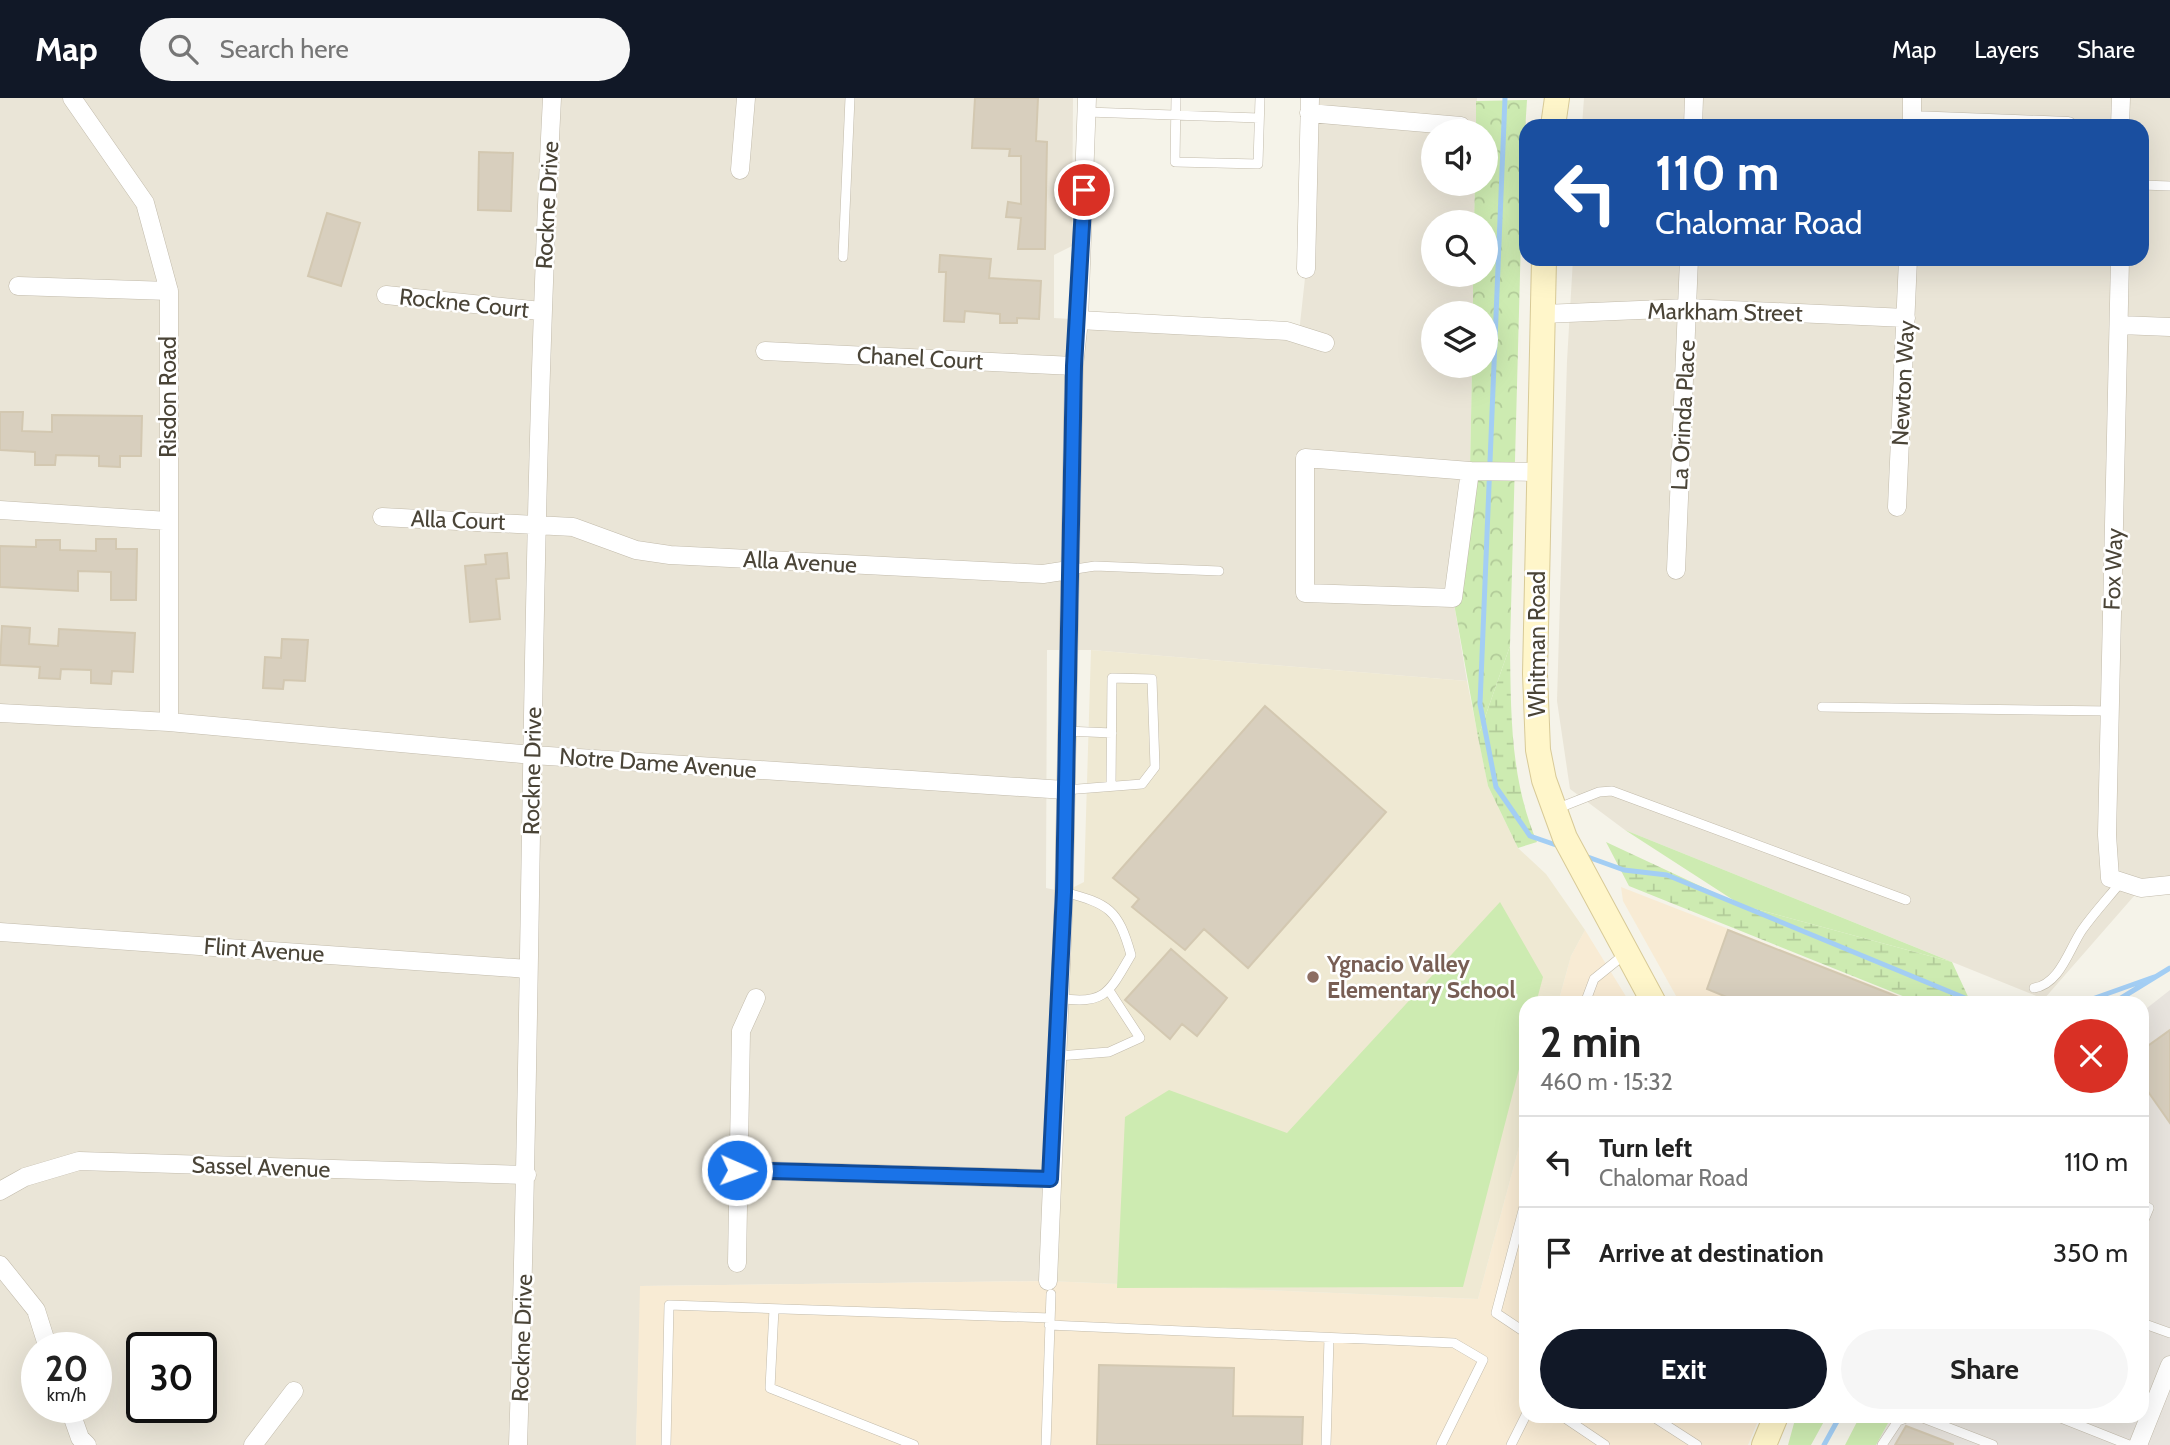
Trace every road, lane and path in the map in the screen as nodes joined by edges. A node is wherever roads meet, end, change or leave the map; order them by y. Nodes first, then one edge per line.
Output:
1 (72, 98) edge
2 (552, 98) edge
3 (746, 98) edge
4 (850, 98) edge
5 (1176, 98) edge
6 (1260, 98) edge
7 (1541, 98) edge
8 (1557, 98) edge
9 (1694, 98) edge
10 (1912, 98) edge
11 (2121, 98) edge
12 (1087, 105) edge
13 (1310, 106) edge
14 (1176, 117) junction
15 (1259, 118) junction
16 (1542, 119) edge
17 (1554, 119) edge
18 (1693, 119) edge
19 (1912, 119) edge
20 (2120, 119) edge
21 (1421, 120) edge
22 (740, 170) dead end
23 (2149, 185) edge
24 (2170, 186) edge
25 (843, 257) dead end
26 (1544, 266) edge
27 (1689, 266) edge
28 (1908, 266) edge
29 (2120, 266) edge
30 (1306, 269) dead end
31 (18, 286) dead end
32 (169, 291) junction
33 (386, 295) dead end
34 (1688, 308) junction
35 (541, 311) junction
36 (1543, 314) junction
37 (1906, 318) junction
38 (1079, 320) junction
39 (2120, 325) junction
40 (2170, 327) edge
41 (1325, 342) dead end
42 (765, 351) dead end
43 (1074, 366) junction
44 (1470, 471) junction
45 (1528, 472) junction
46 (1897, 507) dead end
47 (0, 510) edge
48 (382, 517) dead end
49 (168, 522) junction
50 (535, 523) junction
51 (1069, 570) junction
52 (1676, 570) dead end
53 (1219, 571) dead end
54 (1822, 707) dead end
55 (2110, 711) junction
56 (0, 713) edge
57 (169, 722) junction
58 (1066, 731) junction
59 (1112, 733) junction
60 (533, 755) junction
61 (1111, 785) junction
62 (1065, 790) junction
63 (1553, 810) junction
64 (2115, 880) junction
65 (2170, 885) edge
66 (1064, 892) junction
67 (1906, 900) dead end
68 (0, 932) edge
69 (1627, 953) junction
70 (528, 969) junction
71 (2034, 988) dead end
72 (1110, 992) junction
73 (1588, 996) edge
74 (1650, 996) edge
75 (756, 998) dead end
76 (1060, 998) junction
77 (1058, 1056) junction
78 (737, 1170) junction
79 (527, 1175) junction
80 (1050, 1179) junction
81 (0, 1191) edge
82 (1519, 1226) edge
83 (737, 1263) dead end
84 (0, 1265) edge
85 (1049, 1287) joint
86 (774, 1309) junction
87 (1050, 1322) junction
88 (2149, 1326) edge
89 (1519, 1328) edge
90 (43, 1332) edge
91 (2170, 1333) edge
92 (1329, 1338) junction
93 (2170, 1365) edge
94 (294, 1391) dead end
95 (2165, 1393) edge
96 (75, 1423) edge
97 (1522, 1423) edge
98 (1572, 1423) edge
99 (1663, 1423) edge
100 (1773, 1423) edge
101 (1897, 1423) edge
102 (1936, 1423) edge
103 (2074, 1423) edge
104 (87, 1445) edge
105 (253, 1445) edge
106 (518, 1445) edge
107 (666, 1445) edge
108 (914, 1445) edge
109 (1046, 1445) edge
110 (1326, 1445) edge
111 (1441, 1445) edge
112 (1511, 1445) edge
113 (1605, 1445) edge
114 (1697, 1445) edge
115 (1764, 1445) edge
116 (1882, 1445) edge
117 (1993, 1445) edge
118 (2129, 1445) edge
119 (2138, 1445) edge

1 - 32 street, Risdon Road
2 - 35 street, Rockne Drive
3 - 22 street
4 - 25 lane
5 - 14 lane
6 - 15 lane
7 - 16 street
8 - 17 street
9 - 18 street
10 - 19 street
11 - 20 street
12 - 14 lane
12 - 38 street
13 - 21 street
13 - 30 street
14 - 15 lane
14 - 15 lane
23 - 24 lane
26 - 36 street, Whitman Road
27 - 34 street, La Orinda Place
28 - 37 street, Newton Way
29 - 39 street, Fox Way
31 - 32 street
32 - 49 street, Risdon Road
33 - 35 street, Rockne Court
34 - 36 street, Markham Street
34 - 37 street, Markham Street
34 - 52 street, La Orinda Place
35 - 50 street, Rockne Drive
36 - 45 street, Whitman Road
37 - 46 street, Newton Way
38 - 41 street
38 - 43 street
39 - 40 street
39 - 55 street, Fox Way
42 - 43 street, Chanel Court
43 - 51 street
44 - 44 street
44 - 45 street
45 - 63 street, Whitman Road
47 - 49 street
48 - 50 street, Alla Court
49 - 57 street, Risdon Road
50 - 51 street, Alla Avenue
50 - 60 street, Rockne Drive
51 - 53 lane
51 - 58 street
54 - 55 lane
55 - 64 street, Fox Way
56 - 57 street, Notre Dame Avenue
57 - 60 street, Notre Dame Avenue
58 - 59 lane
58 - 62 street
59 - 61 lane
59 - 61 lane
60 - 62 street, Notre Dame Avenue
60 - 70 street, Rockne Drive
61 - 62 lane
62 - 66 street
63 - 67 lane
63 - 69 street, Whitman Road
64 - 65 street
64 - 71 lane
66 - 72 lane
66 - 76 street
68 - 70 street, Flint Avenue
69 - 73 lane
69 - 74 street, Whitman Road
70 - 79 street, Rockne Drive
72 - 76 lane
72 - 77 lane
75 - 78 street
76 - 77 street
77 - 80 street
78 - 80 street
78 - 83 street
79 - 81 street, Sassel Avenue
79 - 106 street, Rockne Drive
80 - 85 street
82 - 89 lane
84 - 90 street
85 - 87 lane
86 - 87 lane
86 - 107 lane
86 - 108 lane
87 - 92 lane
87 - 109 lane
88 - 91 lane
92 - 110 lane
92 - 111 lane
93 - 95 street
94 - 105 street
95 - 119 street
96 - 104 street
97 - 112 lane
98 - 113 lane
99 - 114 lane
100 - 115 street
101 - 116 lane
102 - 117 lane
103 - 118 lane

